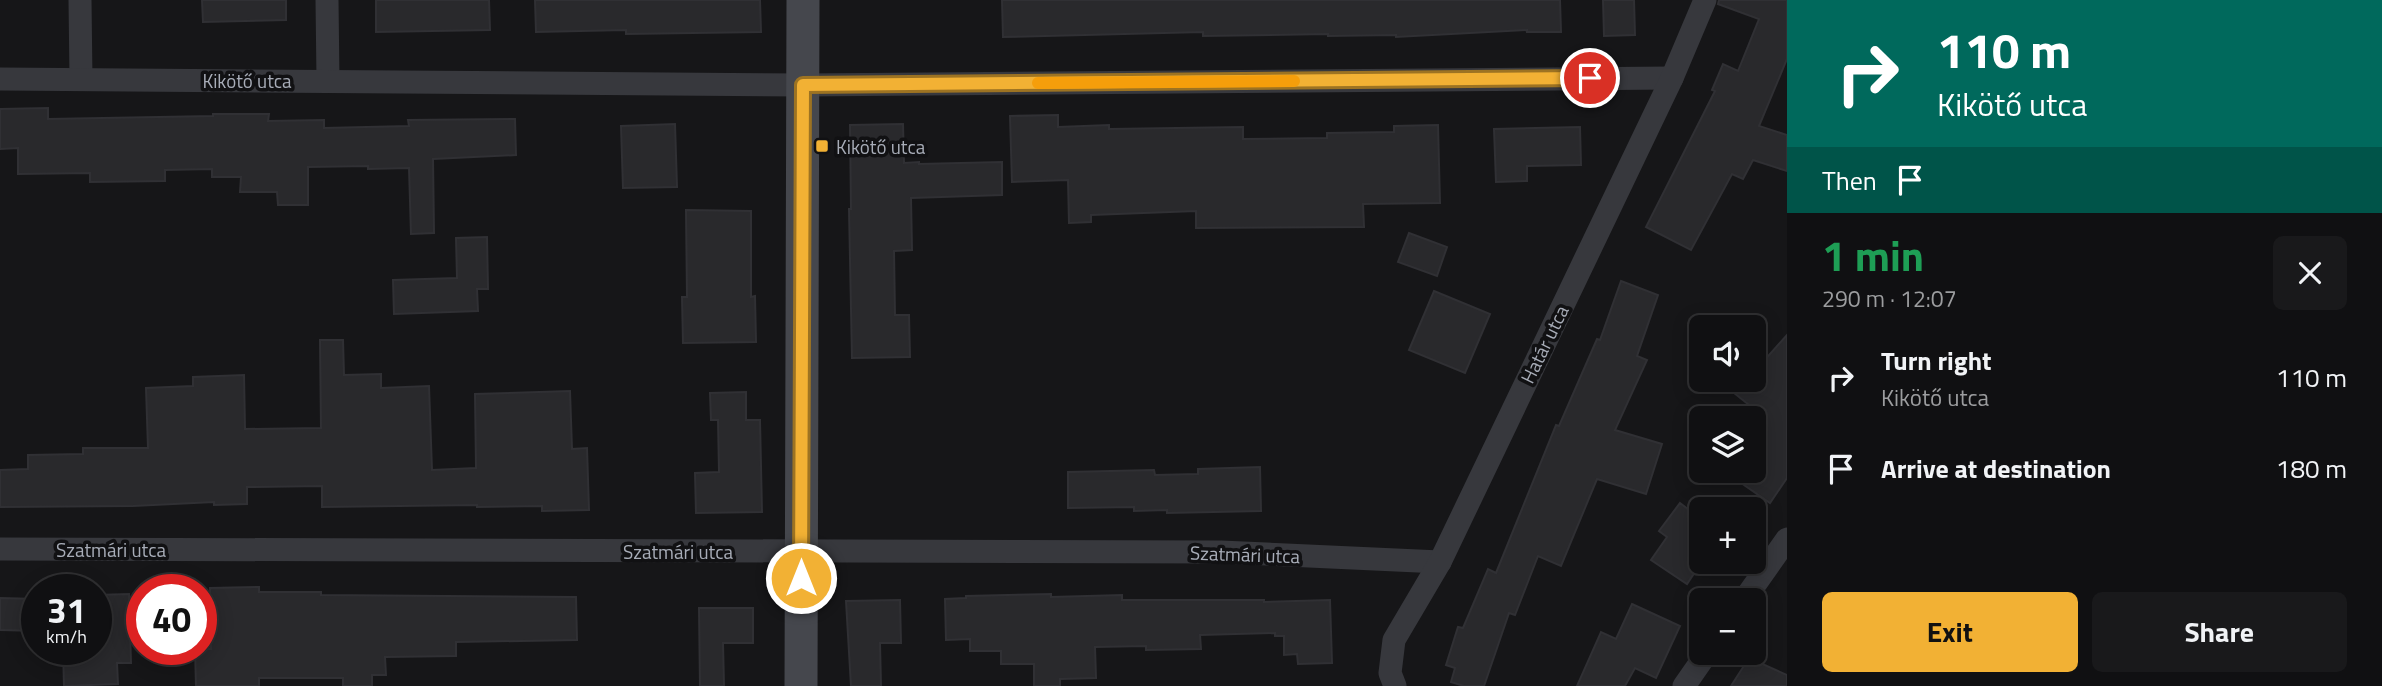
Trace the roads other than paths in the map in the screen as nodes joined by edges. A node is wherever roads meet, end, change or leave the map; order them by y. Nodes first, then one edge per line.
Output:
1 (80, 0) edge
2 (327, 0) edge
3 (803, 0) edge
4 (1704, 0) edge
5 (1672, 78) junction
6 (0, 79) edge
7 (81, 79) junction
8 (328, 80) junction
9 (803, 85) junction
10 (1787, 539) edge
11 (0, 549) edge
12 (802, 551) junction
13 (1440, 562) junction
14 (1752, 588) edge
15 (1699, 665) edge
16 (801, 686) edge
17 (1395, 686) edge
18 (1684, 686) edge

1 - 7 street
2 - 8 street
3 - 9 street
4 - 5 street, Határ utca
5 - 9 street, Kikötő utca
5 - 13 street, Határ utca
6 - 7 street, Kikötő utca
7 - 8 street, Kikötő utca
8 - 9 street, Kikötő utca
9 - 12 street
10 - 14 street
11 - 12 street, Szatmári utca
12 - 13 street, Szatmári utca
12 - 16 street
13 - 17 street, Határ utca
15 - 18 street

